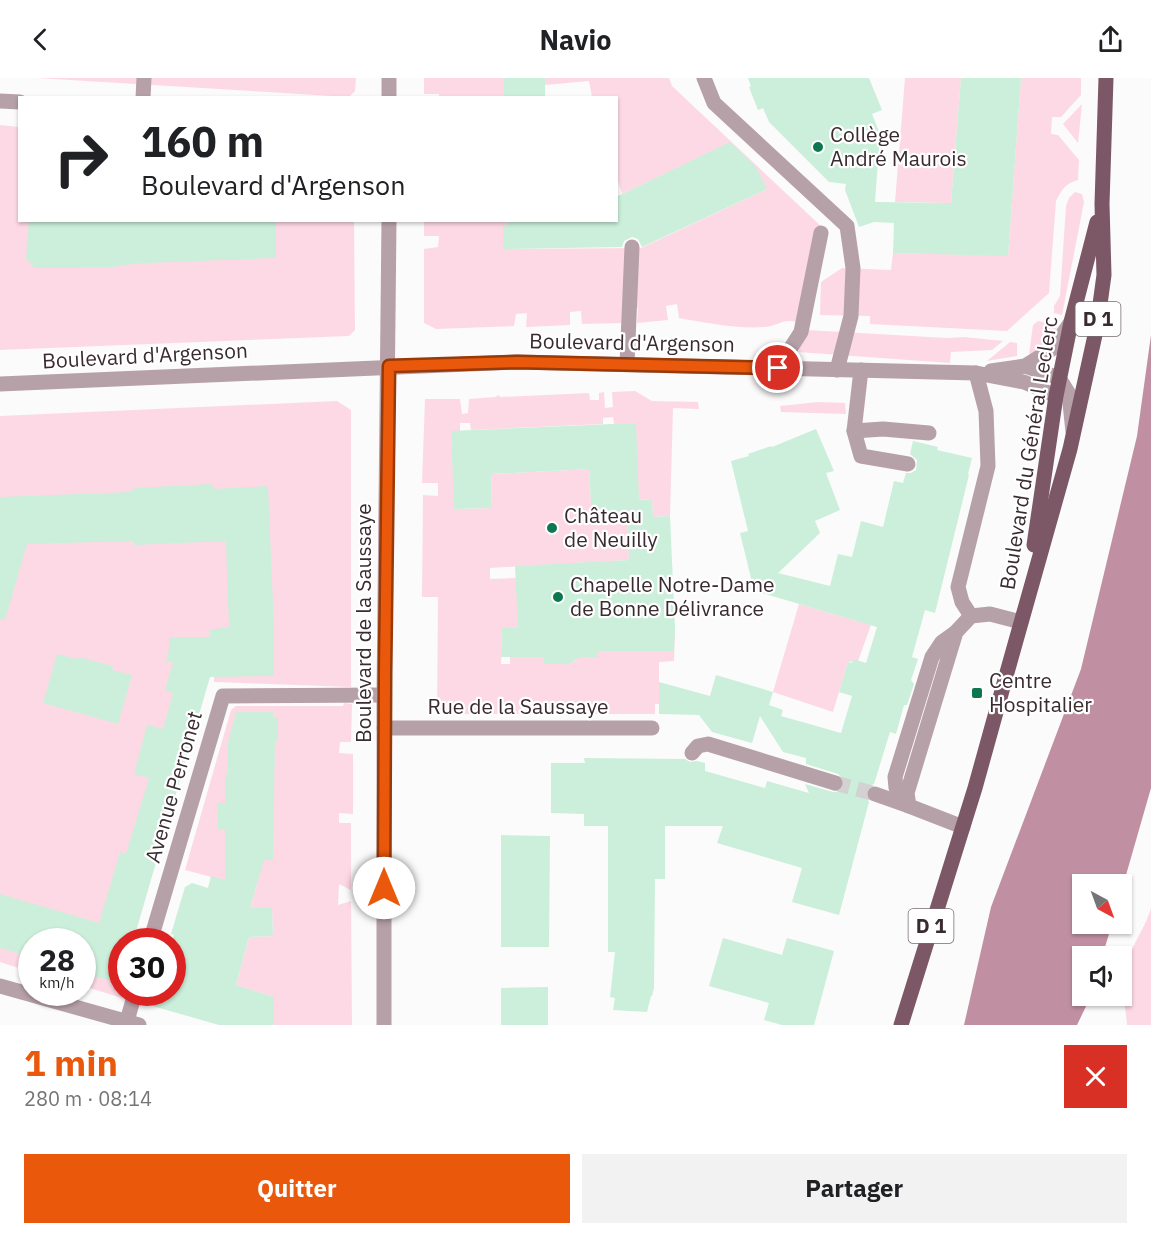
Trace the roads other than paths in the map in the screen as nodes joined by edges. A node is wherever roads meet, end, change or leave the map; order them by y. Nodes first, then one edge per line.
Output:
1 (144, 78) edge
2 (389, 78) edge
3 (704, 78) edge
4 (1106, 78) edge
5 (143, 96) edge
6 (389, 96) edge
7 (0, 101) edge
8 (18, 102) edge
9 (1102, 204) junction
10 (389, 222) edge
11 (821, 233) dead end
12 (632, 247) dead end
13 (1071, 322) junction
14 (627, 364) junction
15 (389, 366) junction
16 (1024, 366) junction
17 (778, 368) junction
18 (837, 370) junction
19 (861, 370) junction
20 (976, 373) junction
21 (1059, 378) junction
22 (0, 384) edge
23 (1056, 396) junction
24 (854, 431) junction
25 (1073, 432) junction
26 (929, 433) dead end
27 (908, 464) dead end
28 (1026, 605) junction
29 (971, 616) junction
30 (1021, 622) junction
31 (384, 695) junction
32 (384, 728) junction
33 (652, 728) dead end
34 (692, 753) dead end
35 (835, 783) tunnel mouth
36 (875, 794) tunnel mouth
37 (908, 803) junction
38 (963, 827) junction
39 (154, 928) edge
40 (0, 986) edge
41 (134, 1006) edge
42 (133, 1023) edge
43 (384, 1025) edge
44 (901, 1025) edge

1 - 5 street
2 - 6 street
3 - 18 street
4 - 9 main road, Boulevard du Général Leclerc / D 1
7 - 8 street
9 - 13 main road, Boulevard du Général Leclerc / D 1
9 - 25 main road, Boulevard du Général Leclerc / D 1
10 - 15 street, Boulevard de la Saussaye
11 - 17 street
12 - 14 street
13 - 16 street, Boulevard d'Argenson
13 - 21 main road, Boulevard du Général Leclerc / D 1
14 - 15 street, Boulevard d'Argenson
14 - 17 street, Boulevard d'Argenson
15 - 22 street, Boulevard d'Argenson
15 - 31 street, Boulevard de la Saussaye
16 - 20 street, Boulevard d'Argenson
16 - 21 street, Boulevard d'Argenson
17 - 18 street, Boulevard d'Argenson
18 - 19 street, Boulevard d'Argenson
19 - 20 street, Boulevard d'Argenson
19 - 24 street
20 - 23 street, Boulevard d'Argenson
20 - 29 street
21 - 23 main road, Boulevard du Général Leclerc / D 1
21 - 25 street
23 - 28 main road, Boulevard du Général Leclerc / D 1
24 - 26 street
24 - 27 street
25 - 28 main road, Boulevard du Général Leclerc / D 1
28 - 30 main road, Boulevard du Général Leclerc / D 1
29 - 30 street
29 - 37 street
30 - 38 main road, Boulevard du Général Leclerc / D 1
31 - 32 street, Boulevard de la Saussaye
31 - 39 street, Avenue Perronet
32 - 33 street, Rue de la Saussaye
32 - 43 street, Boulevard de la Saussaye
34 - 35 street
36 - 37 street
37 - 38 street
38 - 44 main road, Boulevard du Général Leclerc / D 1
40 - 42 street
41 - 42 street

